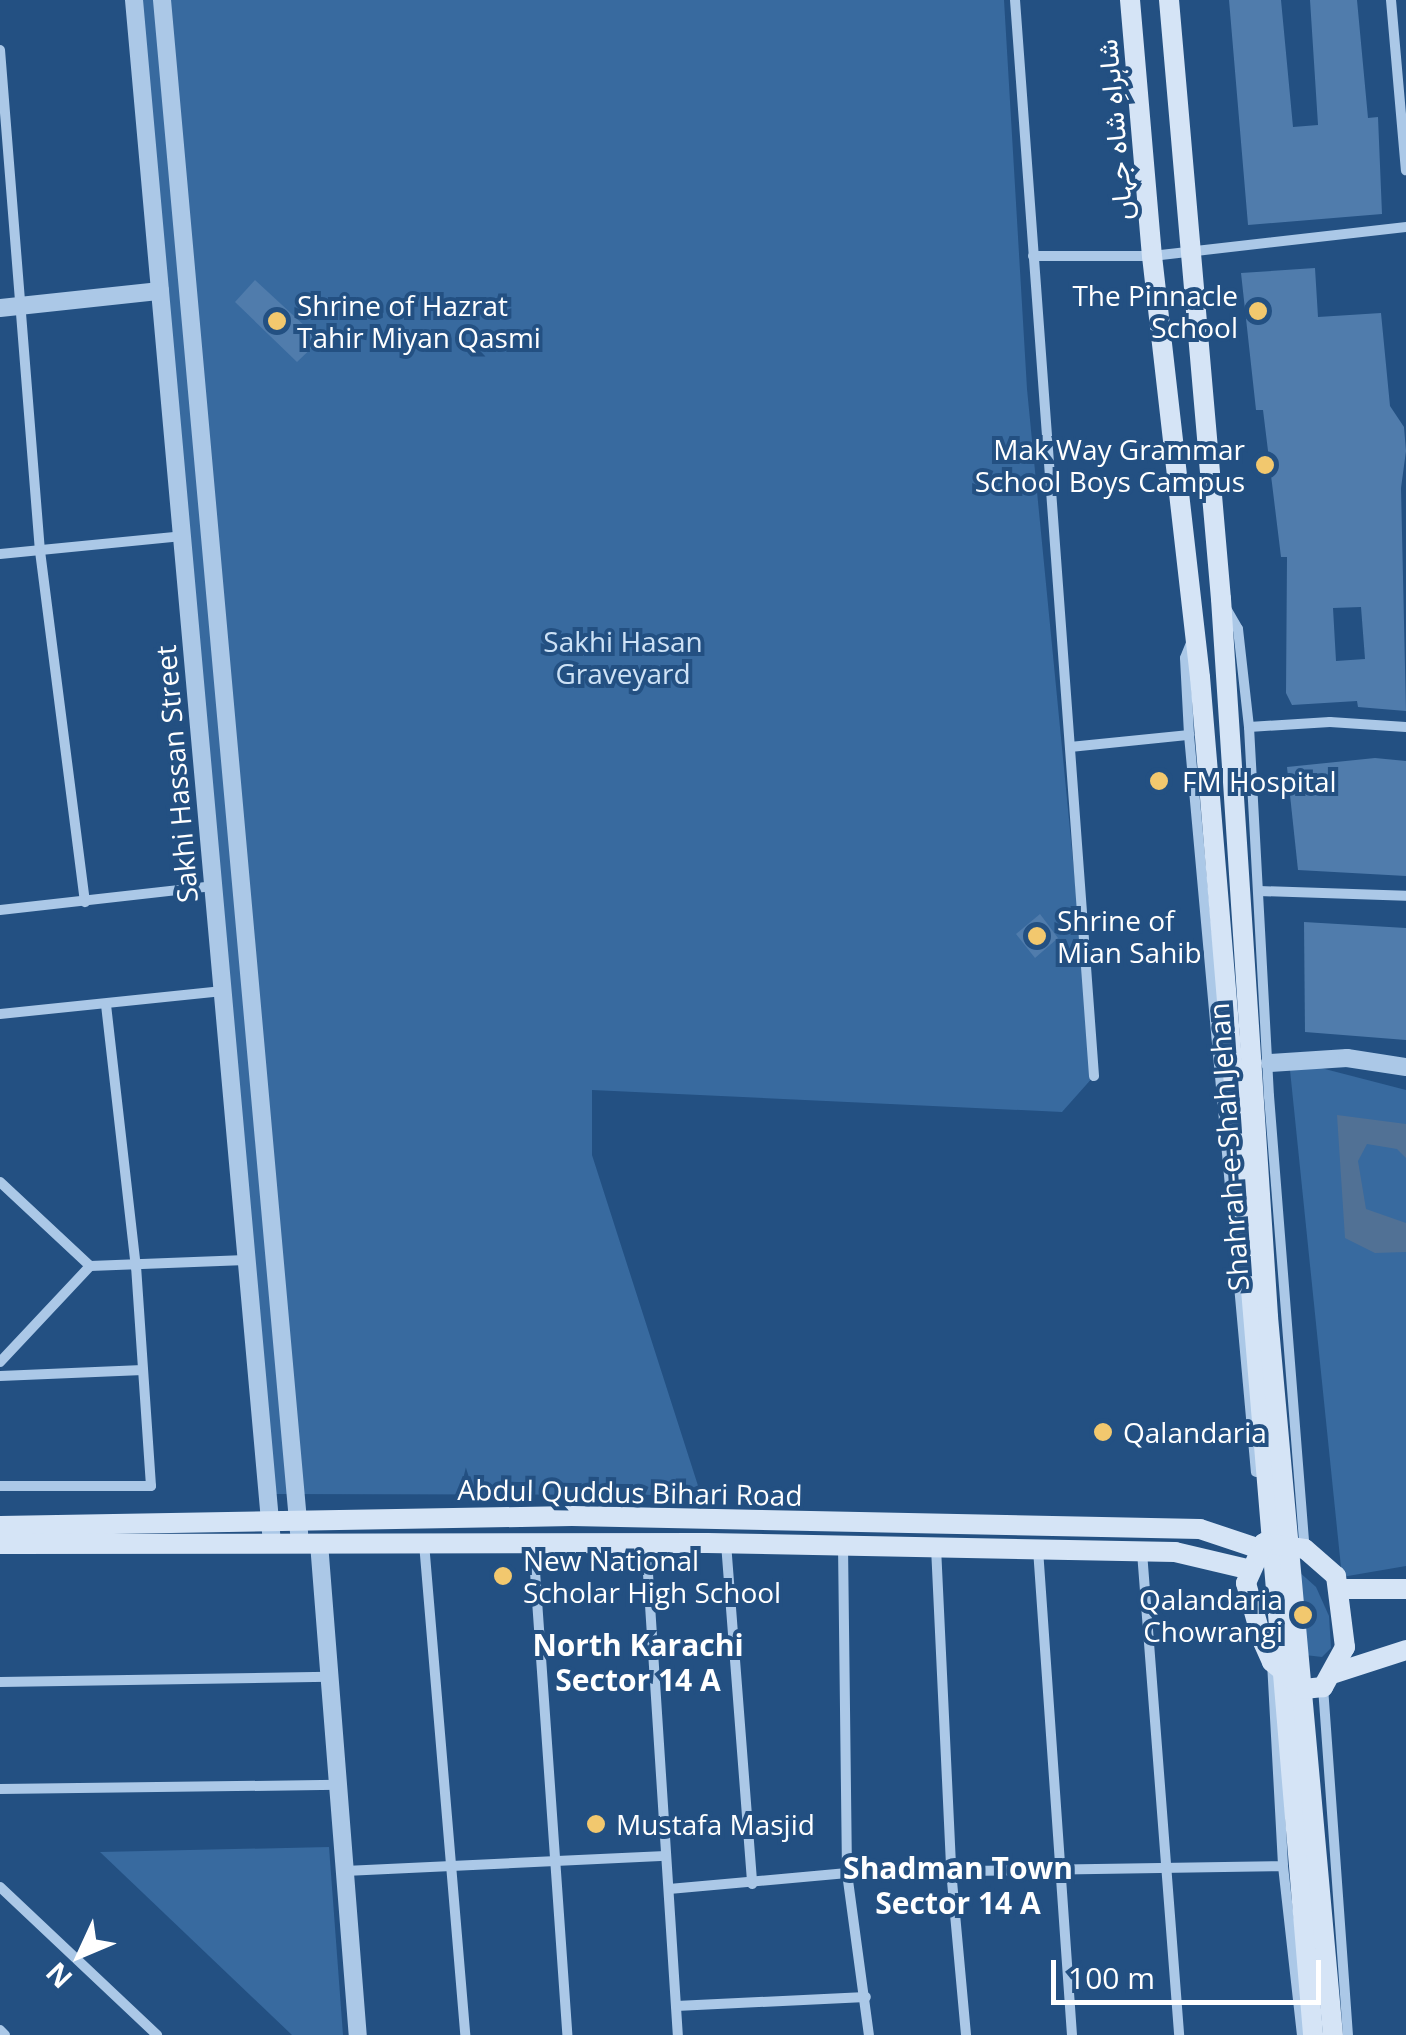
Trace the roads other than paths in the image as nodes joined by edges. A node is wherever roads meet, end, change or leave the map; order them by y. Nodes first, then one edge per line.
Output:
1 (134, 0) edge
2 (162, 0) edge
3 (1015, 0) edge
4 (1130, 0) edge
5 (1169, 0) edge
6 (1391, 0) edge
7 (0, 50) edge
8 (1405, 151) edge
9 (1406, 170) edge
10 (1406, 227) edge
11 (1191, 253) junction
12 (1033, 256) junction
13 (1152, 256) junction
14 (160, 291) junction
15 (9, 307) edge
16 (182, 536) junction
17 (40, 551) junction
18 (0, 554) edge
19 (1221, 599) junction
20 (1196, 631) junction
21 (1249, 726) junction
22 (1406, 727) edge
23 (1189, 735) junction
24 (1070, 746) junction
25 (214, 886) junction
26 (1259, 890) junction
27 (1406, 896) edge
28 (85, 902) junction
29 (0, 910) edge
30 (223, 991) junction
31 (106, 1005) junction
32 (0, 1014) edge
33 (1270, 1063) junction
34 (1406, 1067) edge
35 (1094, 1076) dead end
36 (1269, 1096) junction
37 (1218, 1099) junction
38 (0, 1182) edge
39 (10, 1192) junction
40 (0, 1202) edge
41 (246, 1260) junction
42 (90, 1266) junction
43 (136, 1268) junction
44 (0, 1362) edge
45 (143, 1370) junction
46 (0, 1376) edge
47 (0, 1486) edge
48 (269, 1518) junction
49 (298, 1518) junction
50 (0, 1526) edge
51 (272, 1543) junction
52 (309, 1543) junction
53 (424, 1543) junction
54 (533, 1543) junction
55 (646, 1543) junction
56 (726, 1543) junction
57 (0, 1544) edge
58 (844, 1545) junction
59 (1260, 1546) junction
60 (936, 1547) junction
61 (1038, 1549) junction
62 (1305, 1549) junction
63 (1142, 1551) junction
64 (1247, 1568) junction
65 (1340, 1589) junction
66 (1406, 1589) edge
67 (1406, 1650) edge
68 (1272, 1662) junction
69 (329, 1677) junction
70 (1329, 1680) junction
71 (0, 1682) edge
72 (338, 1785) junction
73 (0, 1790) edge
74 (666, 1856) junction
75 (551, 1861) junction
76 (448, 1866) junction
77 (1283, 1866) junction
78 (951, 1870) junction
79 (1166, 1870) junction
80 (345, 1871) junction
81 (1056, 1871) junction
82 (846, 1873) junction
83 (752, 1884) junction
84 (0, 1887) edge
85 (669, 1890) junction
86 (866, 1997) junction
87 (676, 2006) junction
88 (158, 2035) edge
89 (358, 2035) edge
90 (465, 2035) edge
91 (568, 2035) edge
92 (678, 2035) edge
93 (870, 2035) edge
94 (966, 2035) edge
95 (1072, 2035) edge
96 (1178, 2035) edge
97 (1302, 2035) edge
98 (1314, 2035) edge
99 (1333, 2035) edge
100 (1348, 2035) edge

1 - 14 street, Sakhi Hassan Street
2 - 49 street, Sakhi Hassan Street
3 - 12 street
4 - 13 main road, شاہراہِ شاہ جہاں
5 - 11 main road
6 - 8 street
7 - 15 street
8 - 9 street
10 - 11 street
11 - 13 street
11 - 19 main road, Shahrah-e-Shah Jehan
12 - 13 street
12 - 24 street
13 - 20 main road, Shahrah-e-Shah Jehan
14 - 15 street
14 - 16 street, Sakhi Hassan Street
15 - 17 street
16 - 17 street
16 - 25 street, Sakhi Hassan Street
17 - 18 street
17 - 28 street
19 - 21 street
19 - 99 main road, Shahrah-e-Shah Jehan
20 - 23 street
20 - 98 main road, Shahrah-e-Shah Jehan
21 - 22 street
21 - 26 street
23 - 24 street
23 - 37 street
24 - 35 street
25 - 28 street
25 - 30 street, Sakhi Hassan Street
26 - 27 street
26 - 33 street
28 - 29 street
30 - 31 street
30 - 41 street, Sakhi Hassan Street
31 - 32 street
31 - 43 street
33 - 34 street
33 - 36 street
36 - 37 street
36 - 62 street
37 - 59 street
38 - 39 street
39 - 40 street
39 - 42 street
41 - 43 street
41 - 48 street, Sakhi Hassan Street
42 - 43 street
42 - 44 street
43 - 45 street
45 - 46 street
45 - 47 street
48 - 49 main road, Abdul Quddus Bihari Road
48 - 50 main road, Abdul Quddus Bihari Road
48 - 51 street, Sakhi Hassan Street
49 - 52 street, Sakhi Hassan Street
49 - 59 main road, Abdul Quddus Bihari Road
51 - 52 main road, Abdul Quddus Bihari Road
51 - 57 main road, Abdul Quddus Bihari Road
52 - 53 main road, Abdul Quddus Bihari Road
52 - 69 street, Sakhi Hassan Street
53 - 54 main road, Abdul Quddus Bihari Road
53 - 76 street
54 - 55 main road, Abdul Quddus Bihari Road
54 - 75 street
55 - 56 main road, Abdul Quddus Bihari Road
55 - 74 street
56 - 58 main road, Abdul Quddus Bihari Road
56 - 83 street
58 - 60 main road, Abdul Quddus Bihari Road
58 - 82 street
59 - 62 main road
59 - 64 main road
60 - 61 main road, Abdul Quddus Bihari Road
60 - 78 street
61 - 63 main road, Abdul Quddus Bihari Road
61 - 81 street
62 - 65 main road
63 - 64 main road, Abdul Quddus Bihari Road
63 - 79 street
64 - 68 main road
65 - 66 main road
65 - 70 main road
67 - 70 main road
68 - 70 main road
68 - 77 street
69 - 71 street
69 - 72 street, Sakhi Hassan Street
70 - 100 street
72 - 73 street
72 - 80 street, Sakhi Hassan Street
74 - 75 street
74 - 85 street
75 - 76 street
75 - 91 street
76 - 80 street
76 - 90 street
77 - 79 street
77 - 97 street
78 - 81 street
78 - 82 street
78 - 94 street
79 - 81 street
79 - 96 street
80 - 89 street, Sakhi Hassan Street
81 - 95 street
82 - 83 street
82 - 86 street
83 - 85 street
84 - 88 street
85 - 87 street
86 - 87 street
86 - 93 street
87 - 92 street

